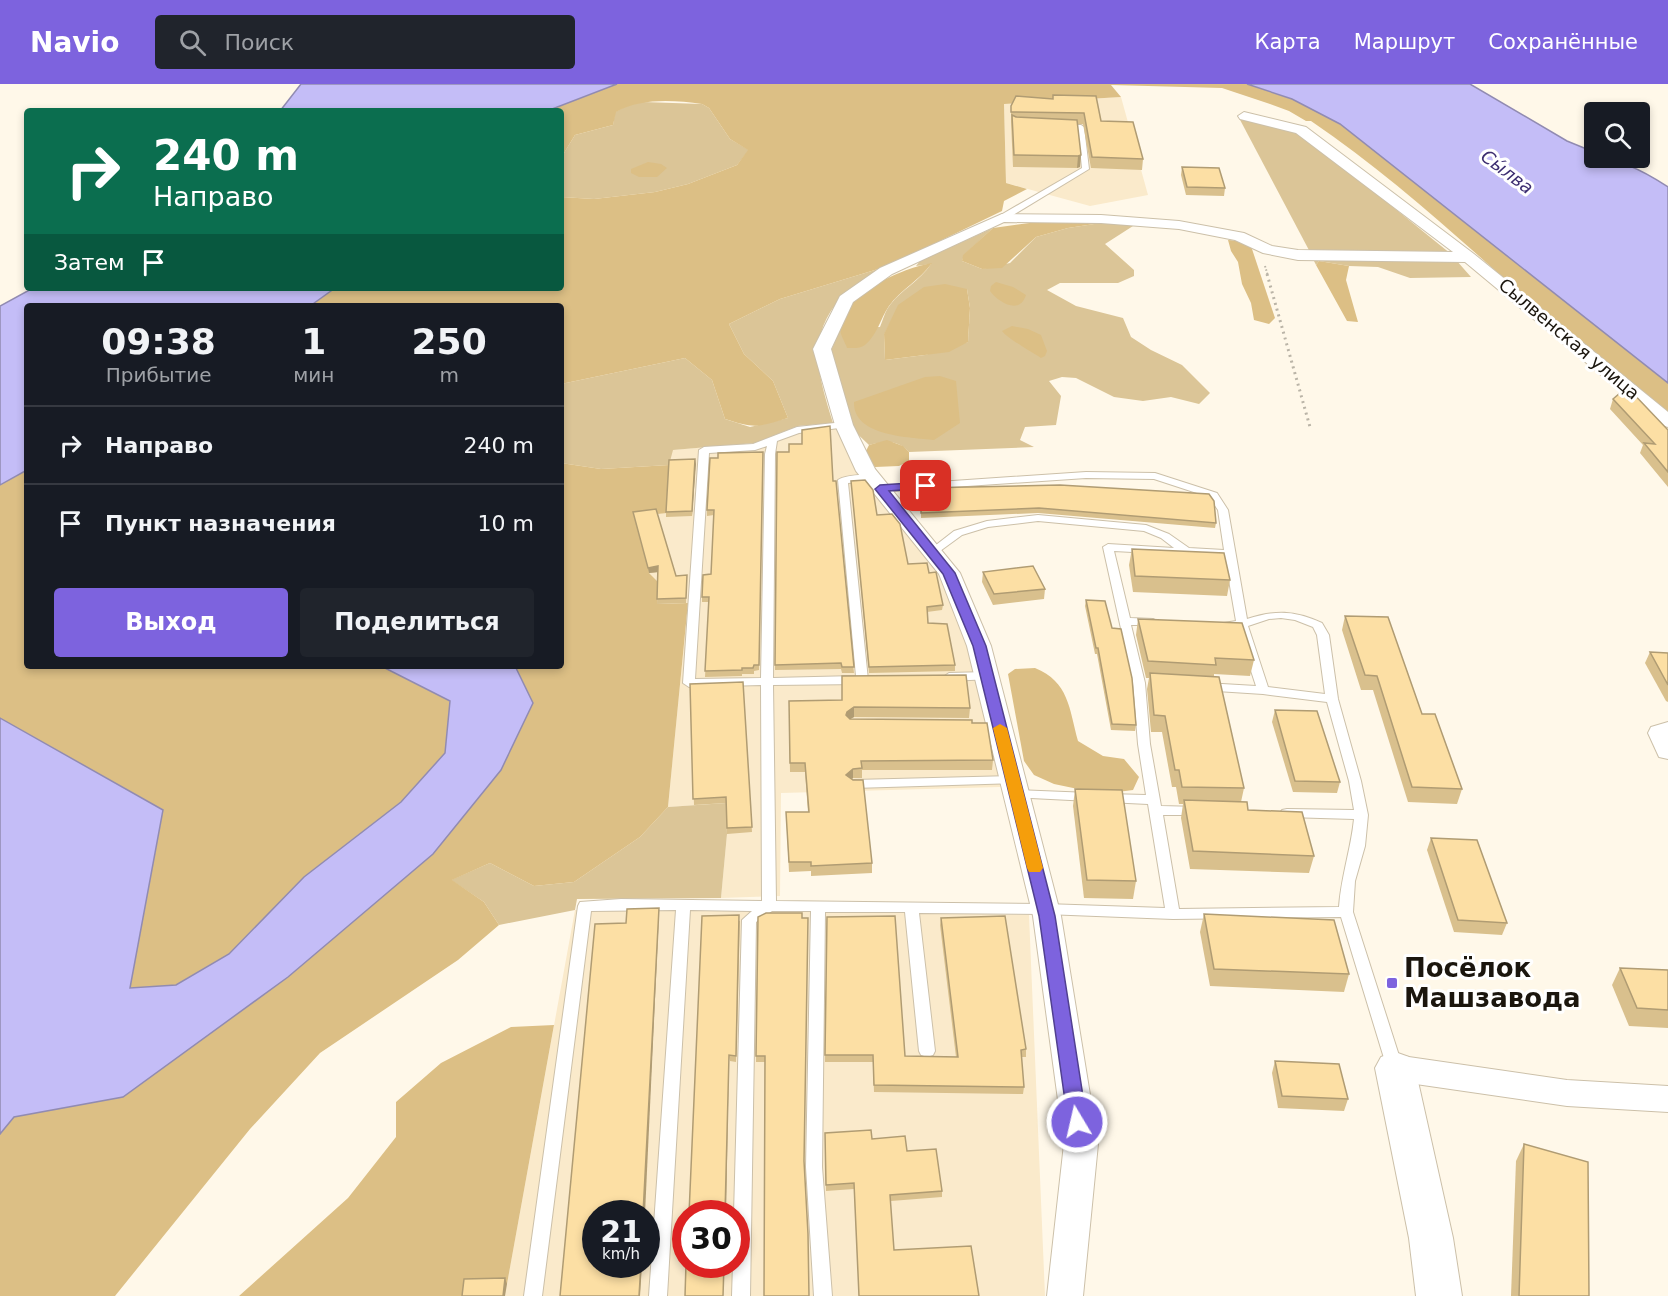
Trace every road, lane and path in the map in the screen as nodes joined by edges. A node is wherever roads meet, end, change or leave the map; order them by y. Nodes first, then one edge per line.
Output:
1 (1244, 116) dead end
2 (1059, 126) edge
3 (1002, 218) junction
4 (1268, 250) junction
5 (1469, 257) junction
6 (1668, 421) edge
7 (844, 424) junction
8 (1310, 427) dead end
9 (773, 440) junction
10 (876, 483) junction
11 (1186, 551) junction
12 (932, 552) junction
13 (1230, 554) junction
14 (1125, 621) junction
15 (1160, 622) edge
16 (1219, 624) edge
17 (1242, 625) junction
18 (987, 676) junction
19 (942, 677) edge
20 (767, 681) junction
21 (1195, 686) edge
22 (1263, 690) junction
23 (1332, 699) junction
24 (1668, 730) edge
25 (1668, 751) edge
26 (854, 784) edge
27 (1014, 787) junction
28 (1155, 805) junction
29 (1213, 811) edge
30 (1270, 813) edge
31 (1361, 815) junction
32 (683, 904) junction
33 (768, 906) junction
34 (818, 906) junction
35 (911, 907) junction
36 (1045, 909) junction
37 (1346, 912) junction
38 (1173, 914) junction
39 (927, 1051) dead end
40 (1395, 1068) junction
41 (1668, 1099) edge
42 (533, 1296) edge
43 (658, 1296) edge
44 (741, 1296) edge
45 (823, 1296) edge
46 (1065, 1296) edge
47 (1439, 1296) edge

1 - 5 street, Сылвенская улица
2 - 3 lane
3 - 4 street
3 - 7 street
4 - 5 street
4 - 8 path
5 - 6 street, Сылвенская улица
7 - 9 lane
7 - 10 street
9 - 20 lane
9 - 20 lane
10 - 12 street
10 - 13 lane
10 - 20 lane
11 - 12 lane
11 - 13 lane
11 - 14 lane
12 - 18 street
13 - 17 lane
14 - 15 lane
14 - 28 lane
16 - 17 lane
17 - 22 lane
17 - 23 lane
18 - 19 lane
18 - 27 street
20 - 33 lane
21 - 22 lane
22 - 23 lane
23 - 31 lane
24 - 25 street
26 - 27 lane
27 - 28 lane
27 - 36 street
28 - 29 lane
28 - 38 lane
30 - 31 lane
31 - 37 lane
32 - 33 lane
32 - 42 lane
32 - 43 lane
33 - 34 lane
33 - 44 lane
34 - 35 lane
34 - 45 lane
35 - 36 lane
35 - 39 lane
36 - 38 lane
36 - 46 street
37 - 38 lane
37 - 40 lane
40 - 41 street
40 - 47 street

